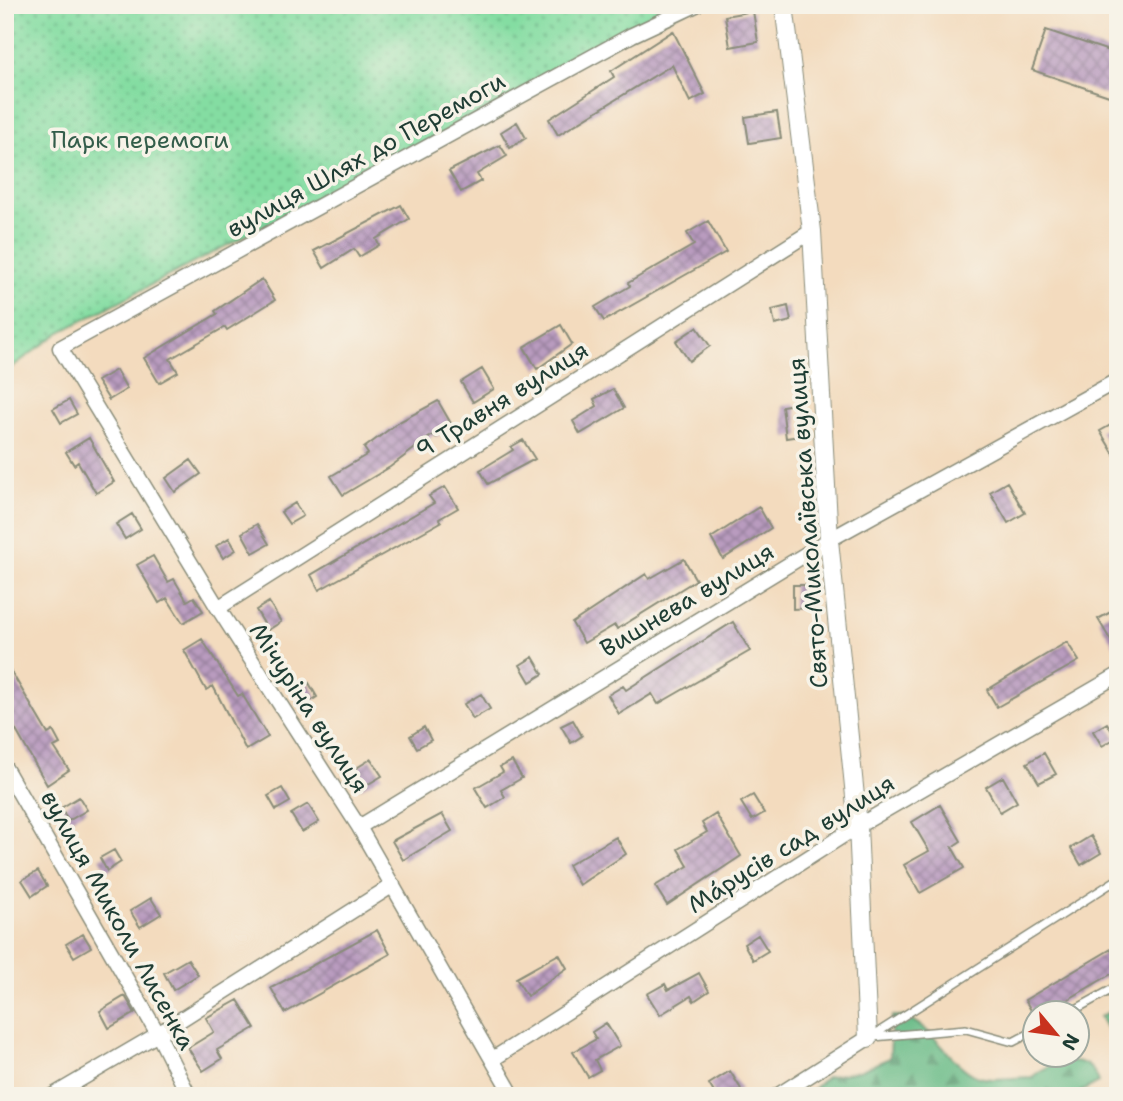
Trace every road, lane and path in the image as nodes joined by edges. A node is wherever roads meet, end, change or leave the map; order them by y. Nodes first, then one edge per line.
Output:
1 (696, 5) edge
2 (784, 5) edge
3 (1015, 5) edge
4 (1038, 5) edge
5 (811, 231) junction
6 (60, 348) joint
7 (1118, 380) edge
8 (829, 540) junction
9 (218, 608) junction
10 (1118, 675) edge
11 (5, 768) edge
12 (858, 826) junction
13 (359, 827) junction
14 (1118, 879) edge
15 (393, 885) junction
16 (1118, 986) edge
17 (1092, 1000) edge
18 (158, 1034) junction
19 (868, 1038) junction
20 (1021, 1038) edge
21 (493, 1059) junction
22 (52, 1096) edge
23 (189, 1096) edge
24 (513, 1096) edge
25 (777, 1096) edge

1 - 6 street, вулиця Шлях до Перемоги
2 - 5 street, Свято-Миколаївська вулиця
3 - 4 lane
5 - 8 street, Свято-Миколаївська вулиця
5 - 9 street, 9 Травня вулиця
6 - 9 street, Мічуріна вулиця
7 - 8 street, Вишнева вулиця
8 - 12 street, Свято-Миколаївська вулиця
8 - 13 street, Вишнева вулиця
9 - 13 street, Мічуріна вулиця
10 - 12 street, Мáрусів сад вулиця
11 - 18 street, вулиця Миколи Лисенка
12 - 19 street, Свято-Миколаївська вулиця
12 - 21 street, Мáрусів сад вулиця
13 - 15 street, Мічуріна вулиця
14 - 19 lane
15 - 18 street
15 - 21 street, Мічуріна вулиця
16 - 17 lane
18 - 22 street
18 - 23 street, вулиця Миколи Лисенка
19 - 20 lane
19 - 25 street
21 - 24 street, Мічуріна вулиця

